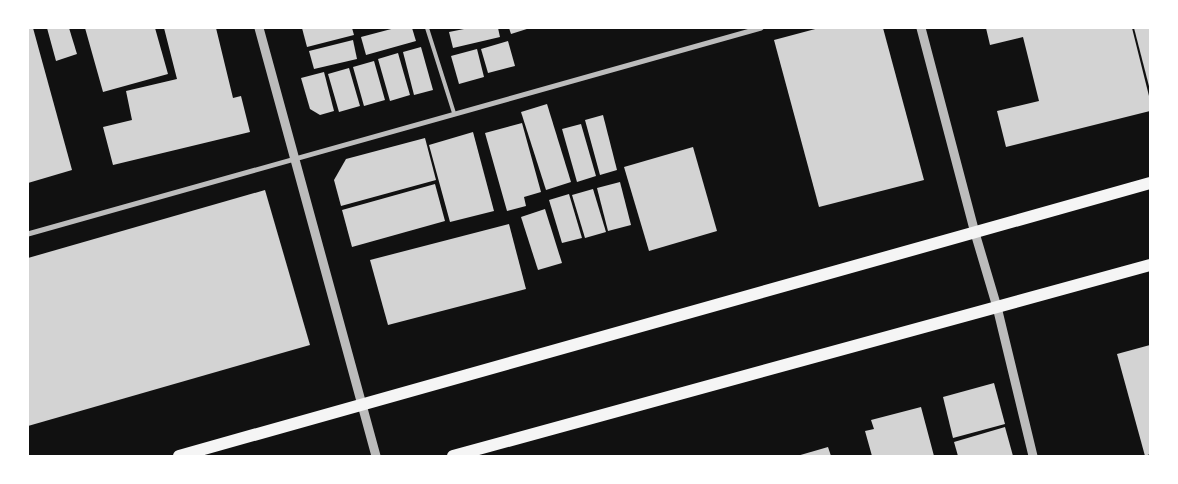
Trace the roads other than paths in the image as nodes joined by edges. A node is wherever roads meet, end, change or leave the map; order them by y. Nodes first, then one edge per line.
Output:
1 (259, 28) edge
2 (427, 28) edge
3 (761, 28) edge
4 (921, 28) edge
5 (454, 114) junction
6 (294, 158) junction
7 (1150, 183) edge
8 (974, 233) junction
9 (28, 234) edge
10 (1150, 264) edge
11 (997, 307) junction
12 (362, 405) junction
13 (178, 456) edge
14 (376, 456) edge
15 (453, 456) edge
16 (1033, 456) edge

1 - 6 street
2 - 5 lane
3 - 5 street
4 - 8 street
5 - 6 street
6 - 9 street
6 - 12 street
7 - 8 main road
8 - 11 street
8 - 12 main road
10 - 11 main road
11 - 15 main road
11 - 16 street
12 - 13 main road
12 - 14 street

